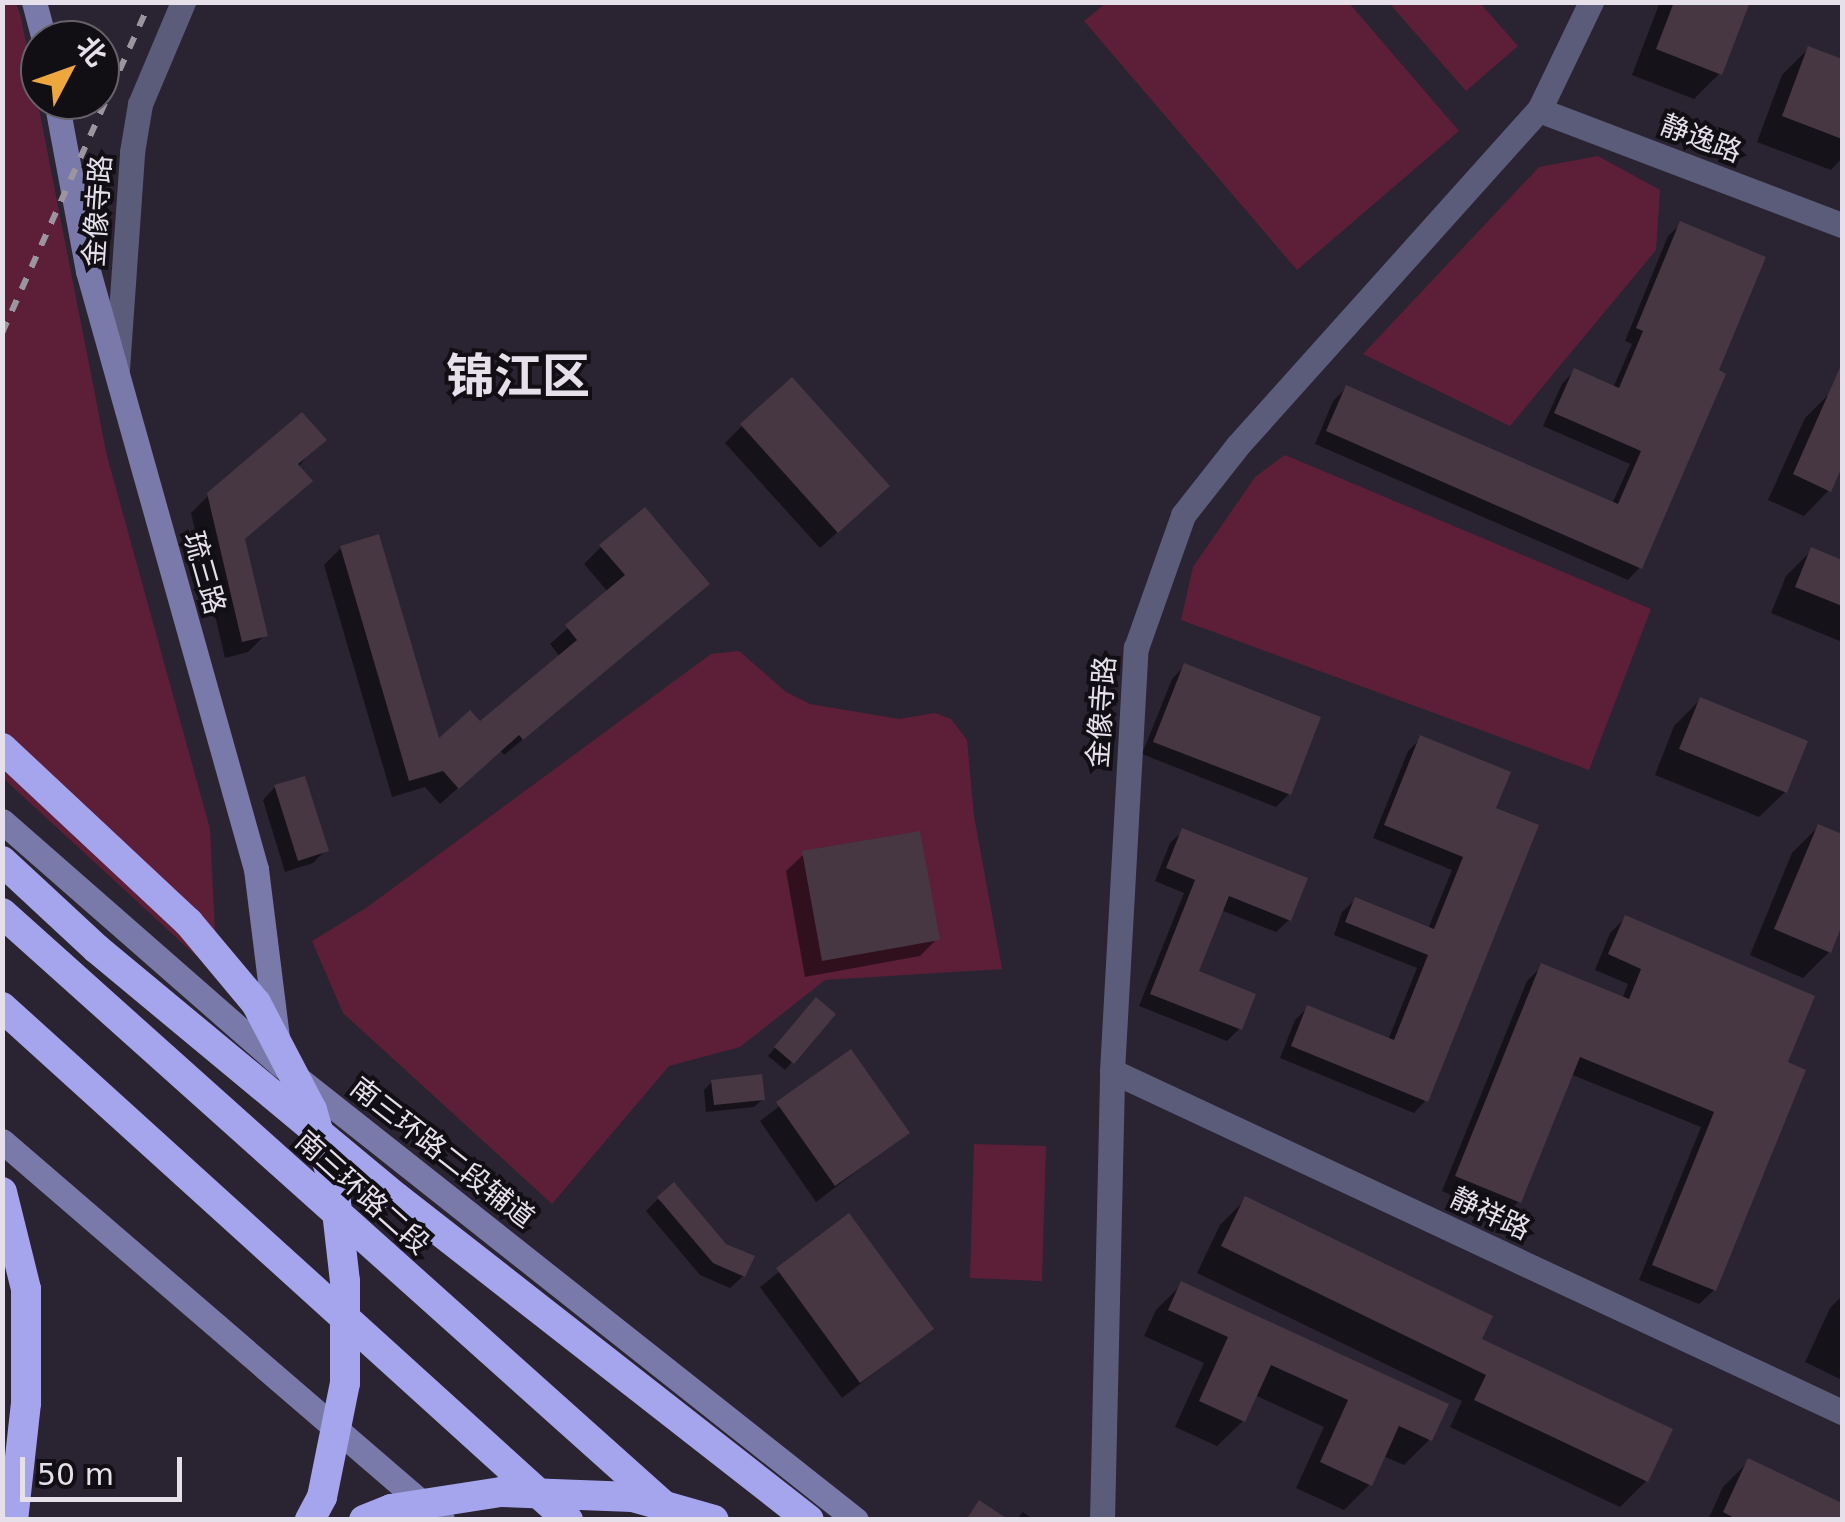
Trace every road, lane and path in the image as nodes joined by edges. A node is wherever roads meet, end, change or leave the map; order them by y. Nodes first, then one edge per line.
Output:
1 (182, 2) edge
2 (1590, 2) edge
3 (1539, 110) junction
4 (60, 120) edge
5 (1842, 225) edge
6 (117, 374) junction
7 (2, 748) edge
8 (2, 821) edge
9 (2, 862) edge
10 (2, 913) edge
11 (2, 1008) edge
12 (280, 1065) junction
13 (1112, 1071) junction
14 (2, 1141) edge
15 (2, 1192) edge
16 (665, 1366) junction
17 (1842, 1412) edge
18 (491, 1448) junction
19 (12, 1520) edge
20 (310, 1520) edge
21 (364, 1520) edge
22 (442, 1520) edge
23 (541, 1520) edge
24 (568, 1520) edge
25 (680, 1520) edge
26 (714, 1520) edge
27 (812, 1520) edge
28 (856, 1520) edge
29 (1102, 1520) edge

1 - 6 street, 金像寺路
2 - 3 street, 金像寺路
3 - 5 street, 静逸路
3 - 13 street, 金像寺路
4 - 6 main road, 琉三路
6 - 12 main road, 琉三路
7 - 20 highway
8 - 12 main road, 南三环路二段辅道
9 - 27 highway
10 - 25 highway, 南三环路二段
11 - 18 highway
12 - 16 main road, 南三环路二段辅道
13 - 17 street, 静祥路
13 - 29 street, 金像寺路
14 - 22 main road
15 - 19 highway
16 - 27 main road
16 - 28 main road, 南三环路二段辅道
18 - 23 highway
18 - 24 highway
21 - 26 highway

